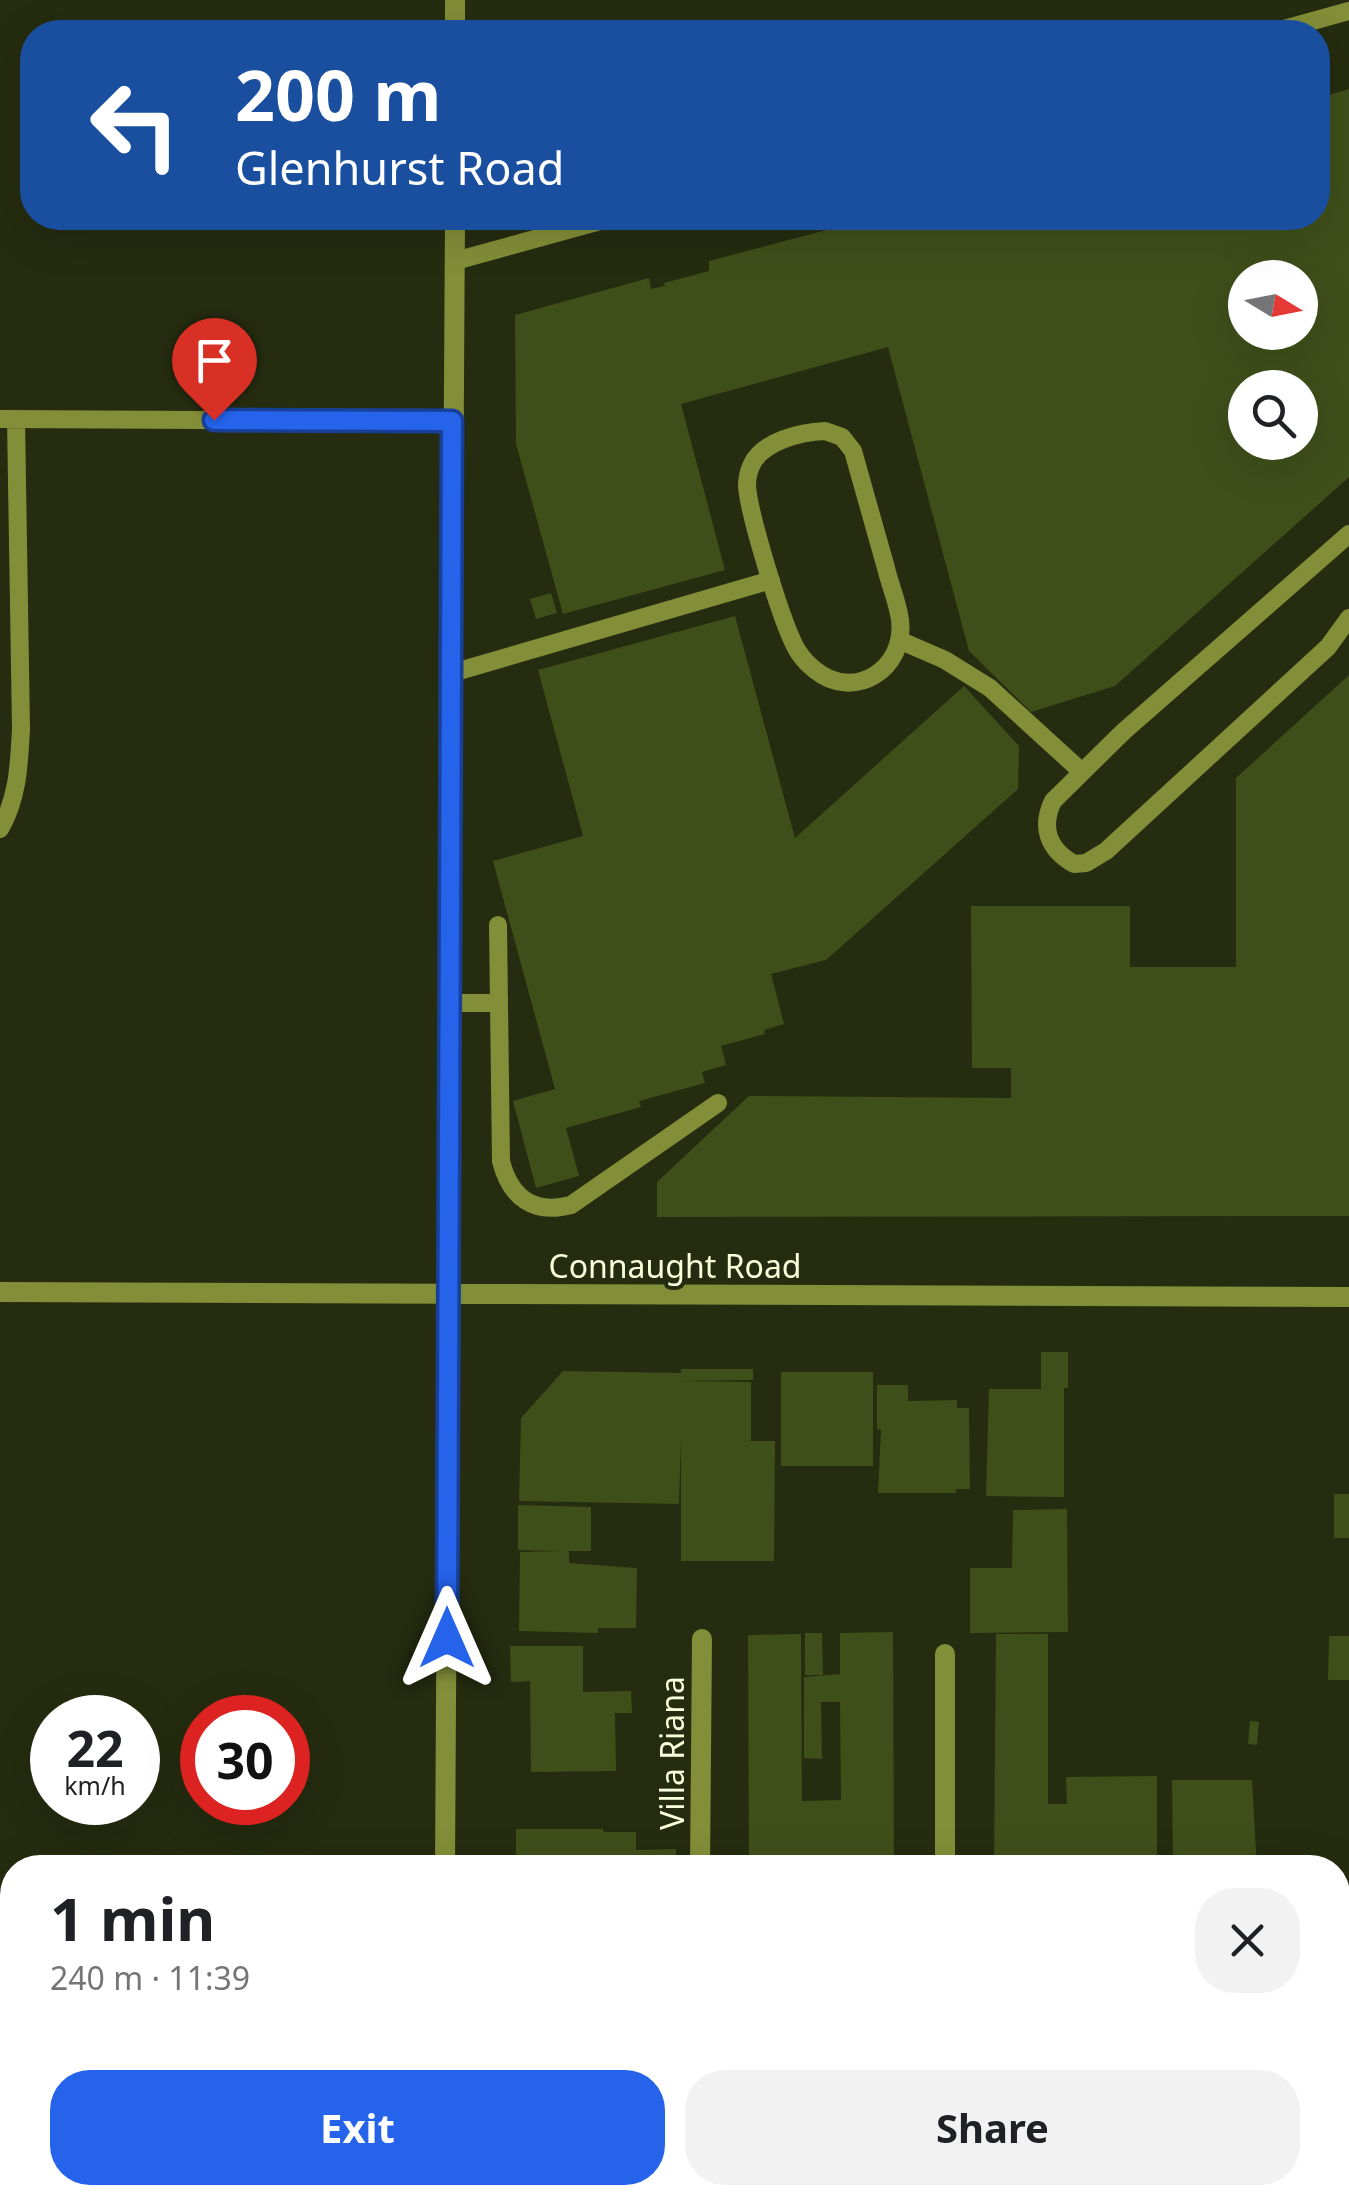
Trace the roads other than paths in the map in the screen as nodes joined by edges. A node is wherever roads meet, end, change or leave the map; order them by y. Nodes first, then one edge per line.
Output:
1 (1349, 11) edge
2 (1316, 20) edge
3 (455, 230) edge
4 (567, 230) edge
5 (454, 261) junction
6 (8, 419) edge
7 (452, 421) junction
8 (1349, 534) edge
9 (772, 580) junction
10 (1349, 618) edge
11 (900, 640) junction
12 (452, 672) junction
13 (1082, 772) junction
14 (0, 829) edge
15 (498, 925) dead end
16 (450, 1003) junction
17 (498, 1004) junction
18 (718, 1102) dead end
19 (0, 1292) edge
20 (450, 1294) junction
21 (1349, 1297) edge
22 (702, 1639) dead end
23 (945, 1654) dead end
24 (445, 1855) edge
25 (700, 1855) edge
26 (946, 1855) edge

1 - 2 lane
3 - 5 street
4 - 5 lane
5 - 7 street
6 - 7 lane
6 - 14 lane
7 - 12 street
8 - 13 lane
9 - 11 lane
9 - 11 lane
9 - 12 lane
10 - 13 lane
11 - 13 lane
12 - 16 street
15 - 17 lane
16 - 17 lane
16 - 20 street
17 - 18 lane
19 - 20 street, Connaught Road
20 - 21 street, Connaught Road
20 - 24 street
22 - 25 street, Villa Riana
23 - 26 street

